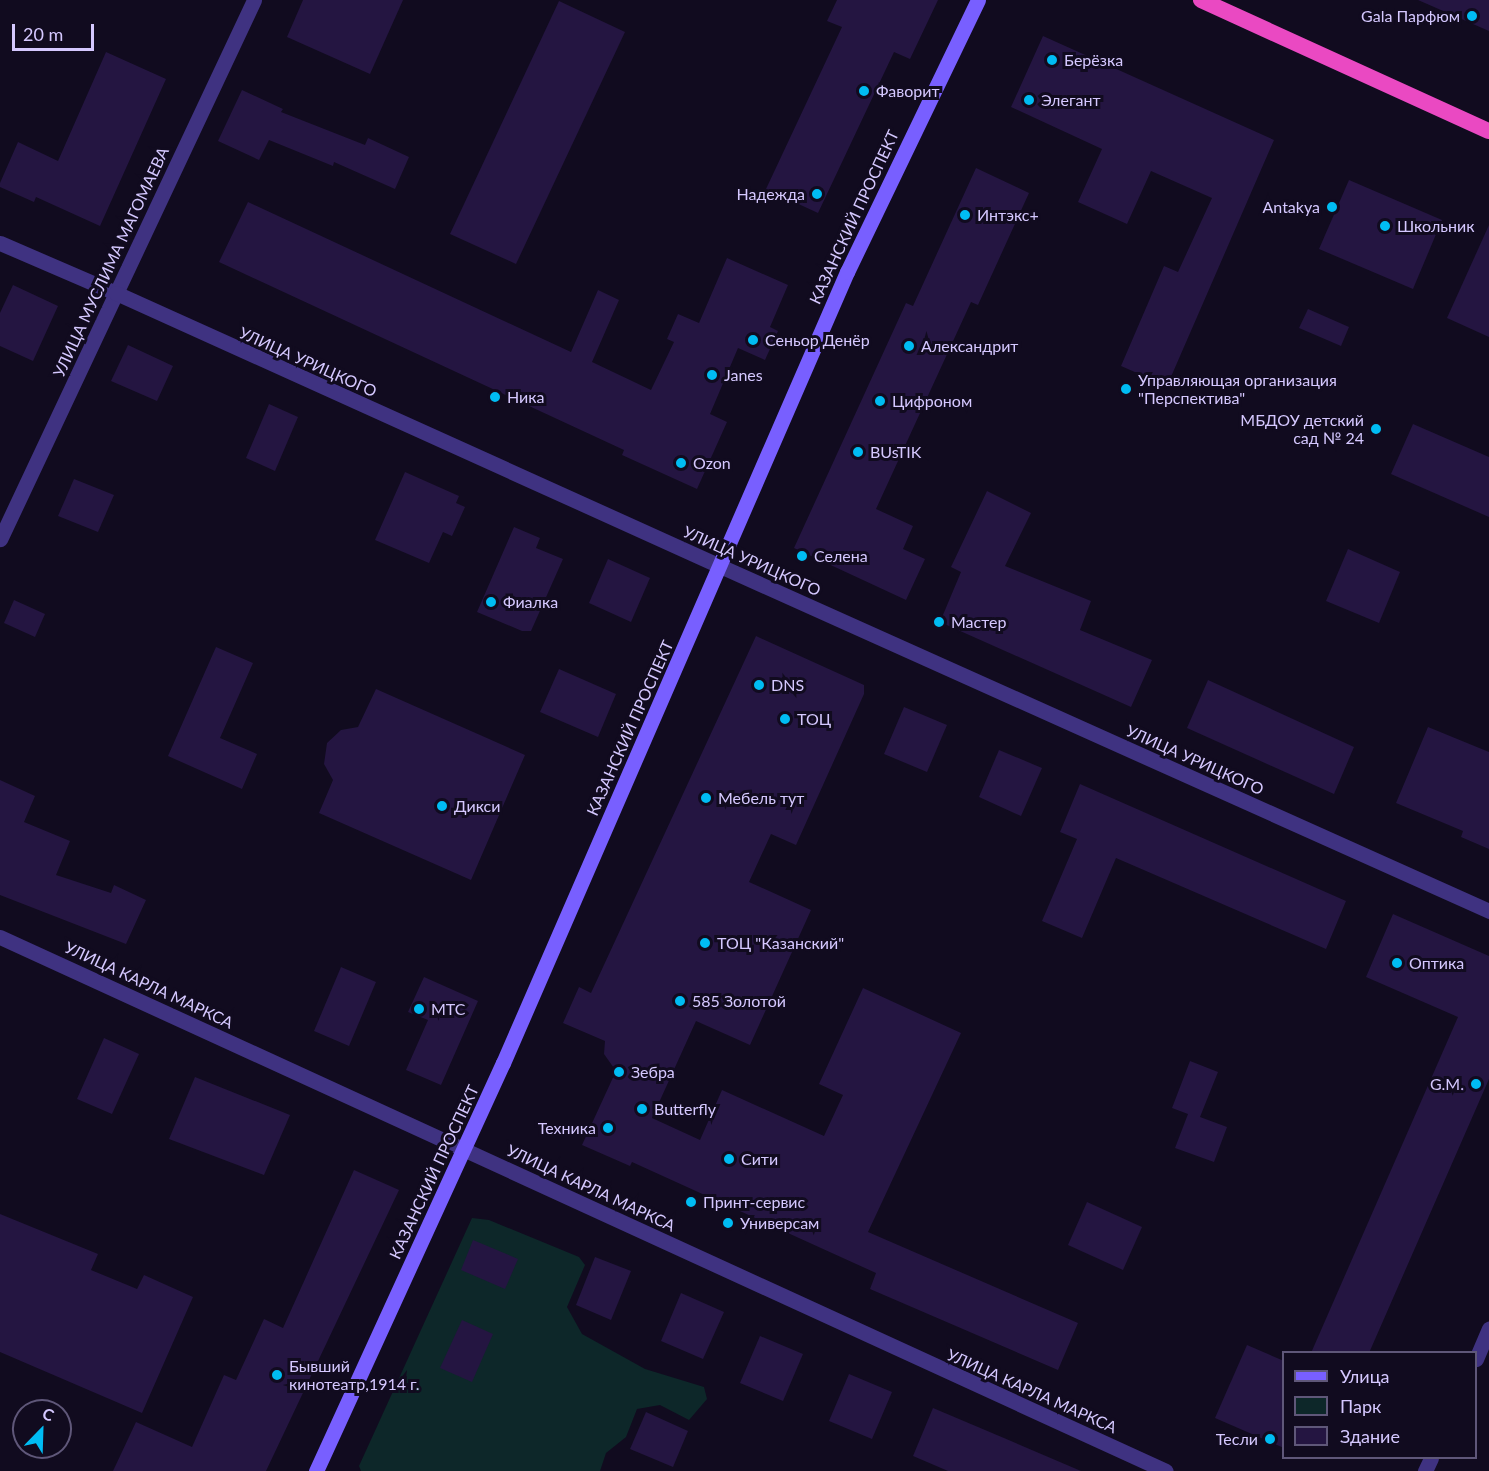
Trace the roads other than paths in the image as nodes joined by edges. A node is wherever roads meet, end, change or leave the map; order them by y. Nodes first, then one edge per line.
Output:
1 (254, 0) edge
2 (978, 0) edge
3 (1201, 0) edge
4 (1489, 131) edge
5 (0, 243) edge
6 (116, 293) junction
7 (0, 539) edge
8 (720, 566) junction
9 (1489, 911) edge
10 (0, 937) edge
11 (465, 1150) junction
12 (1489, 1329) edge
13 (1477, 1357) edge
14 (316, 1471) edge
15 (1166, 1471) edge

1 - 6 street, УЛИЦА МУСЛИМА МАГОМАЕВА
2 - 8 main road, КАЗАНСКИЙ ПРОСПЕКТ
3 - 4 highway
5 - 6 street, УЛИЦА УРИЦКОГО
6 - 7 street, УЛИЦА МУСЛИМА МАГОМАЕВА
6 - 8 street, УЛИЦА УРИЦКОГО
8 - 9 street, УЛИЦА УРИЦКОГО
8 - 11 main road, КАЗАНСКИЙ ПРОСПЕКТ
10 - 11 street, УЛИЦА КАРЛА МАРКСА
11 - 14 main road, КАЗАНСКИЙ ПРОСПЕКТ
11 - 15 street, УЛИЦА КАРЛА МАРКСА
12 - 13 street

